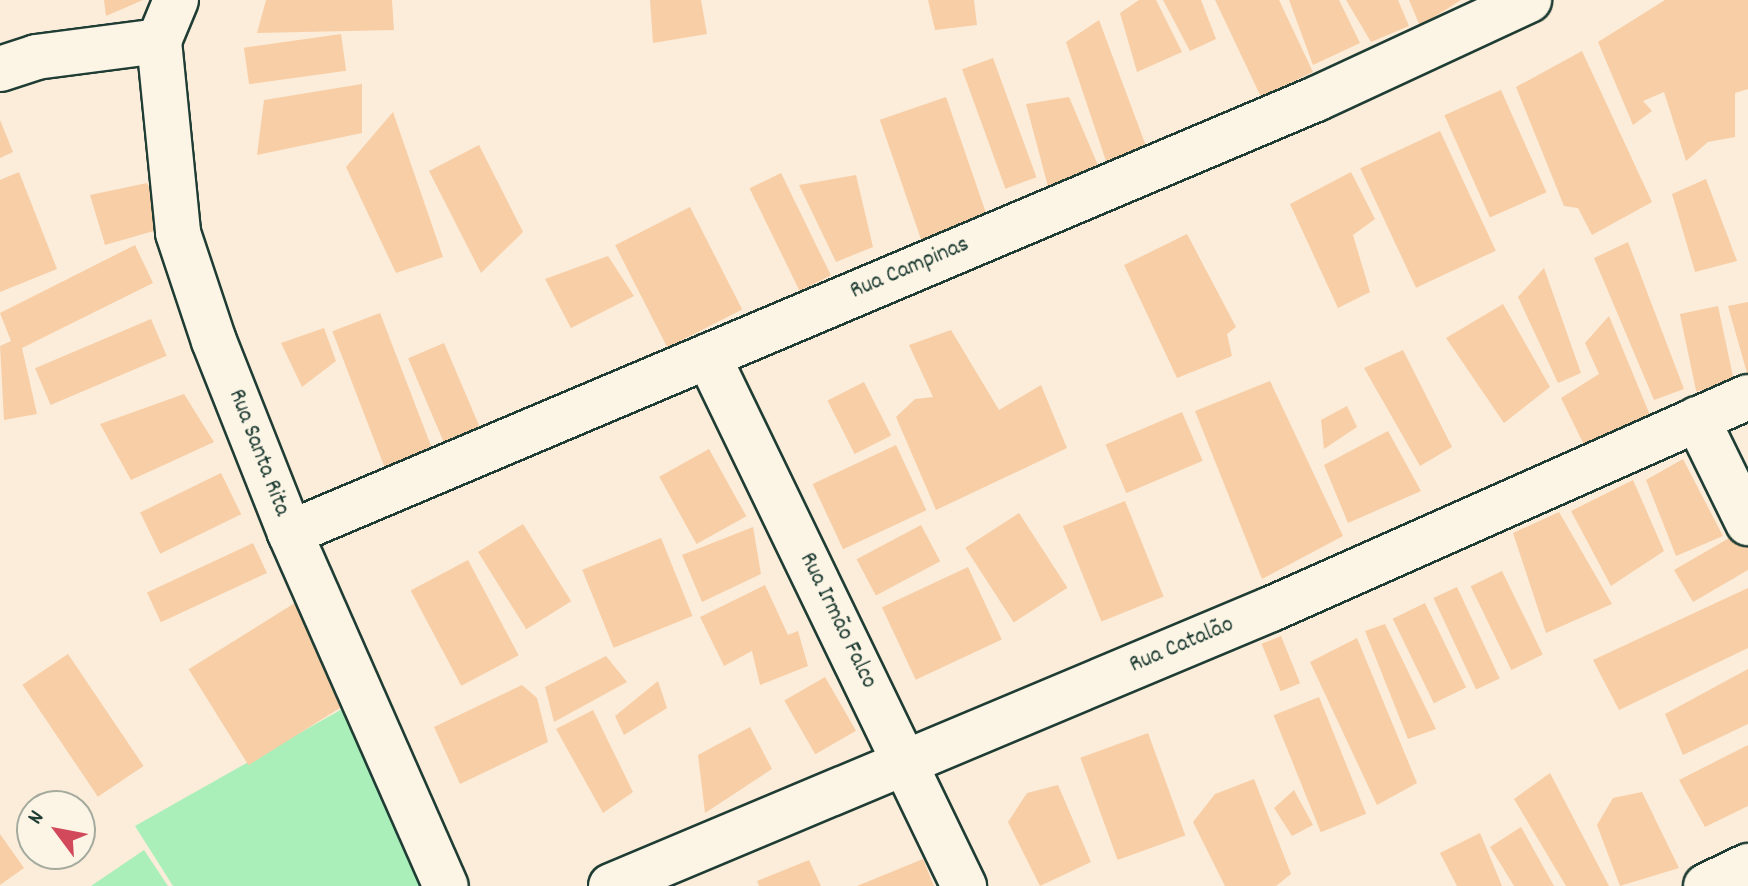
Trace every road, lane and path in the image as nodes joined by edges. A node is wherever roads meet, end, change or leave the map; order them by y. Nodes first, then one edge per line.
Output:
1 (176, 0) edge
2 (1529, 0) edge
3 (159, 41) junction
4 (0, 69) edge
5 (708, 356) junction
6 (1748, 397) edge
7 (1697, 419) junction
8 (1748, 523) edge
9 (290, 533) junction
10 (905, 763) junction
11 (1748, 866) edge
12 (446, 886) edge
13 (611, 886) edge
14 (964, 886) edge
15 (1706, 886) edge

1 - 3 street, Rua Santa Rita
2 - 5 street, Rua Campinas
3 - 4 street
3 - 9 street, Rua Santa Rita
5 - 9 street, Rua Campinas
5 - 10 street, Rua Irmão Falco
6 - 7 street, Rua Catalão
7 - 8 street
7 - 10 street, Rua Catalão
9 - 12 street, Rua Santa Rita
10 - 13 street, Rua Catalão
10 - 14 street, Rua Irmão Falco
11 - 15 street

